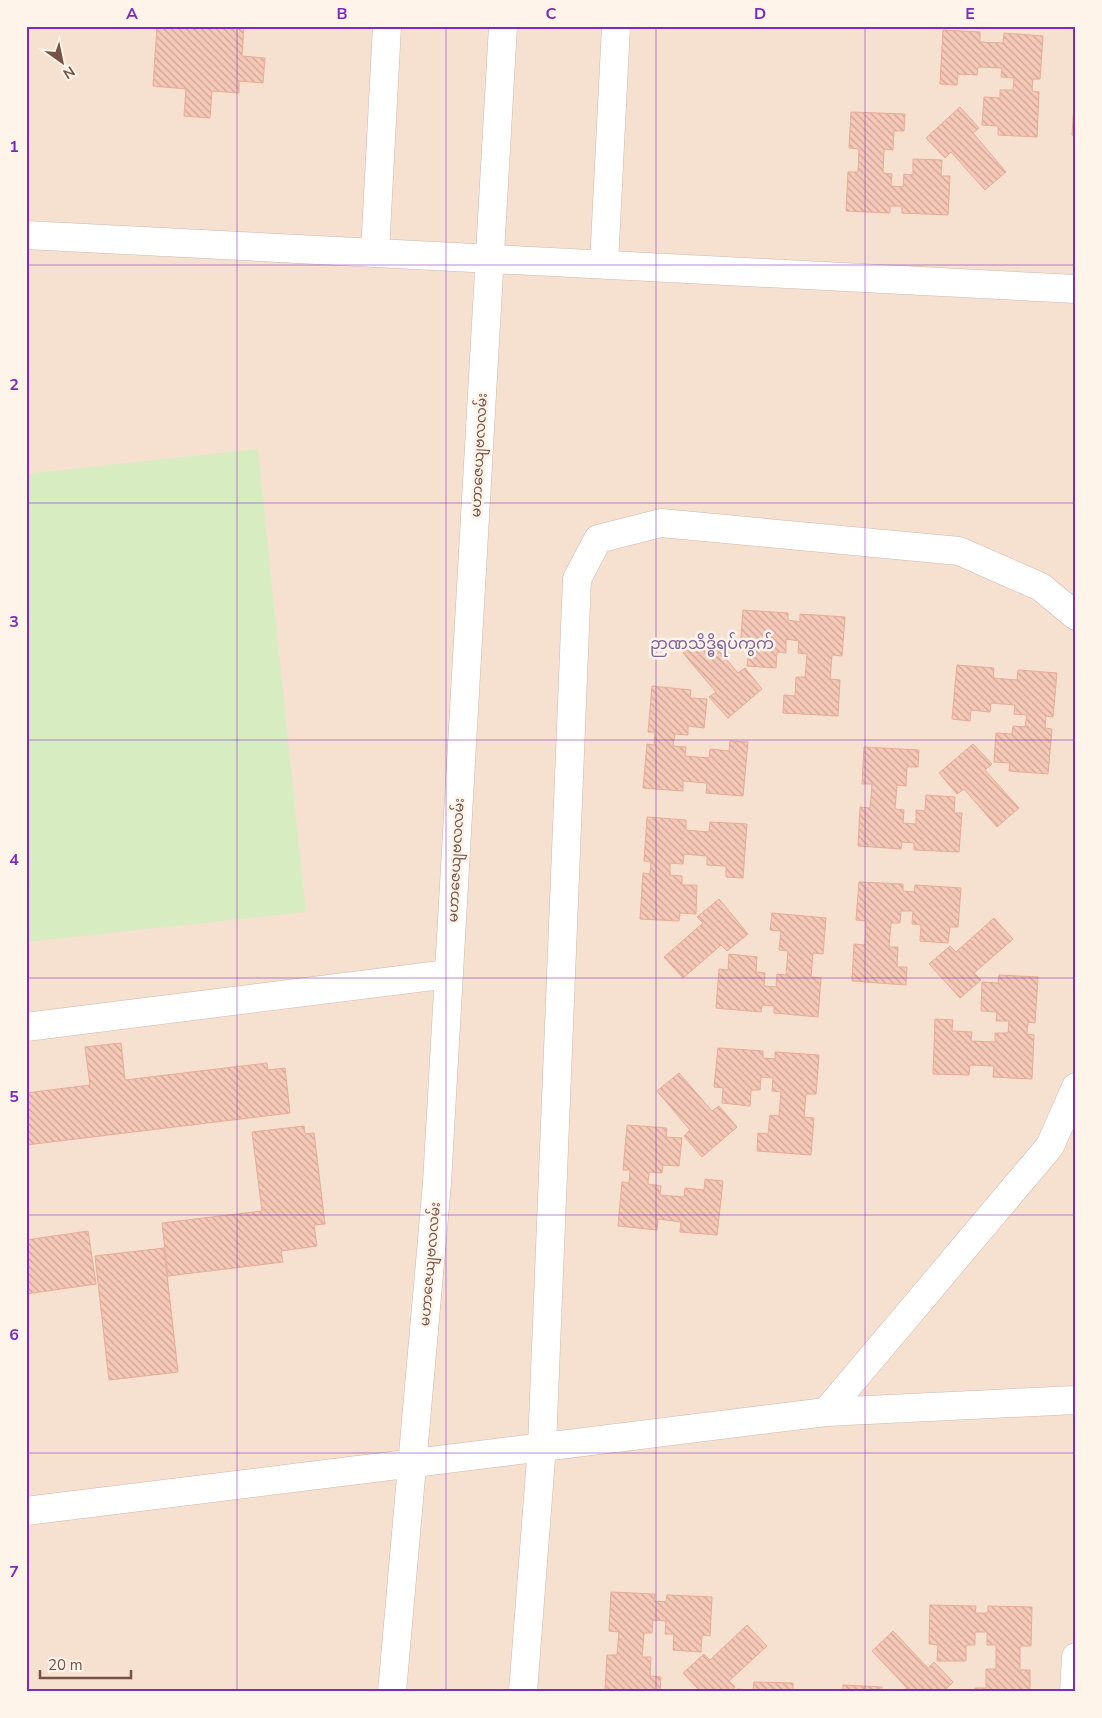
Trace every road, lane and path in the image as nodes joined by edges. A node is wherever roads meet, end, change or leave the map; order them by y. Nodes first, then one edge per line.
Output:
1 (387, 26) edge
2 (503, 26) edge
3 (616, 26) edge
4 (26, 234) edge
5 (375, 252) junction
6 (490, 258) junction
7 (604, 264) junction
8 (1076, 289) edge
9 (1076, 616) edge
10 (449, 974) junction
11 (26, 1028) edge
12 (1076, 1087) edge
13 (1076, 1400) edge
14 (826, 1412) junction
15 (542, 1446) junction
16 (412, 1462) junction
17 (26, 1511) edge
18 (1076, 1657) edge
19 (392, 1692) edge
20 (523, 1692) edge
21 (1074, 1692) edge

1 - 5 street
2 - 6 street, မဟာဇေယျဗလလမ်း
3 - 7 street
4 - 5 street
5 - 6 street
6 - 7 street
6 - 10 street, မဟာဇေယျဗလလမ်း
7 - 8 street
9 - 15 street
10 - 11 street
10 - 16 street, မဟာဇေယျဗလလမ်း
12 - 14 street
13 - 14 street
14 - 15 street
15 - 16 street
15 - 20 street
16 - 17 street
16 - 19 street, မဟာဇေယျဗလလမ်း
18 - 21 street

